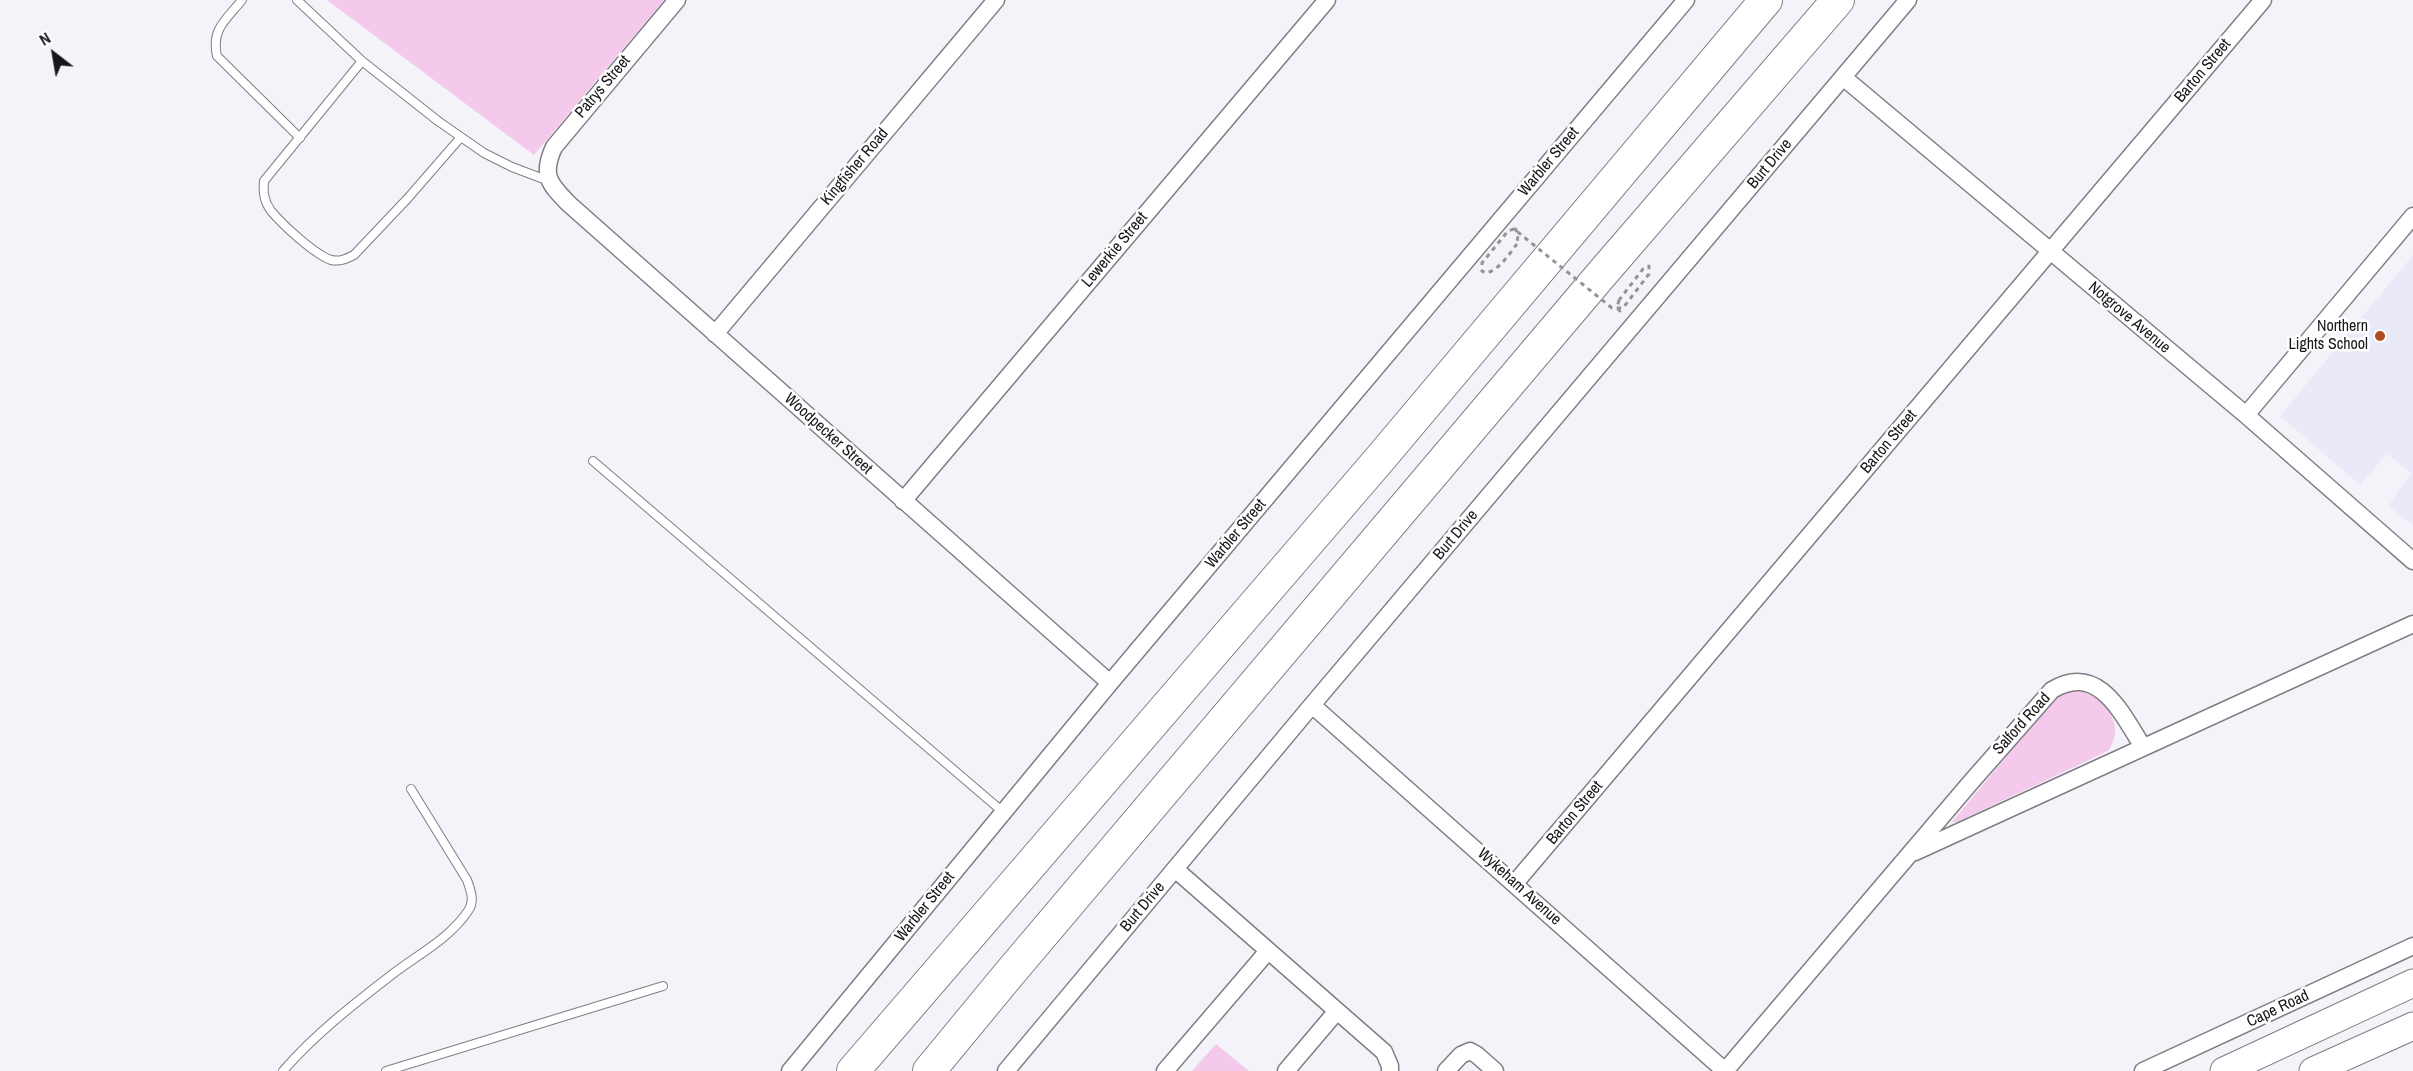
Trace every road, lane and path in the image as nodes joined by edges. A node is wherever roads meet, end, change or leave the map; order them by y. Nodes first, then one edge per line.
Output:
1 (242, 0) edge
2 (297, 0) edge
3 (677, 0) edge
4 (996, 0) edge
5 (1327, 0) edge
6 (1686, 0) edge
7 (1756, 0) edge
8 (1766, 0) edge
9 (1838, 0) edge
10 (1908, 0) edge
11 (2263, 0) edge
12 (362, 62) junction
13 (1843, 77) junction
14 (1694, 84) junction
15 (461, 137) junction
16 (300, 138) junction
17 (550, 181) junction
18 (2413, 216) edge
19 (1517, 244) dead end
20 (2050, 252) junction
21 (1619, 300) dead end
22 (715, 334) junction
23 (2246, 415) junction
24 (593, 460) dead end
25 (903, 501) junction
26 (2413, 561) edge
27 (2413, 624) edge
28 (1110, 683) junction
29 (1312, 705) junction
30 (2143, 747) junction
31 (411, 789) dead end
32 (1003, 812) junction
33 (1911, 854) junction
34 (1175, 869) junction
35 (1515, 883) junction
36 (2413, 946) edge
37 (1268, 951) junction
38 (2413, 983) edge
39 (663, 986) dead end
40 (1337, 1011) junction
41 (2413, 1026) edge
42 (283, 1071) edge
43 (386, 1071) edge
44 (790, 1071) edge
45 (853, 1071) edge
46 (929, 1071) edge
47 (1006, 1071) edge
48 (1165, 1071) edge
49 (1286, 1071) edge
50 (1390, 1071) edge
51 (1446, 1071) edge
52 (1495, 1071) edge
53 (1725, 1071) edge
54 (2143, 1071) edge
55 (2224, 1071) edge
56 (2313, 1071) edge

1 - 16 lane
2 - 12 lane
3 - 17 street, Patrys Street
4 - 22 street, Kingfisher Road
5 - 25 street, Lewerkie Street
6 - 28 street, Warbler Street
7 - 14 highway
8 - 14 highway
9 - 46 highway
10 - 13 street, Burt Drive
11 - 20 street, Barton Street
12 - 15 lane
12 - 16 lane
13 - 20 street, Notgrove Avenue
13 - 29 street, Burt Drive
14 - 45 highway
15 - 16 lane
15 - 17 lane
17 - 22 street, Woodpecker Street
18 - 23 street
19 - 21 path, bridge
20 - 23 street, Notgrove Avenue
20 - 35 street, Barton Street
22 - 25 street, Woodpecker Street
23 - 26 street, Notgrove Avenue
24 - 32 lane
25 - 28 street, Woodpecker Street
27 - 30 street, Salford Road
28 - 32 street, Warbler Street
29 - 34 street, Burt Drive
29 - 35 street, Wykeham Avenue
30 - 33 street, Salford Road
30 - 33 street, Salford Road
31 - 42 lane
32 - 44 street, Warbler Street
33 - 53 street, Salford Road
34 - 37 street
34 - 47 street, Burt Drive
35 - 53 street, Wykeham Avenue
36 - 54 street, Cape Road
37 - 40 street
37 - 48 street
38 - 55 main road, Cape Road
39 - 43 lane
40 - 49 street
40 - 50 street
41 - 56 main road
51 - 52 street

